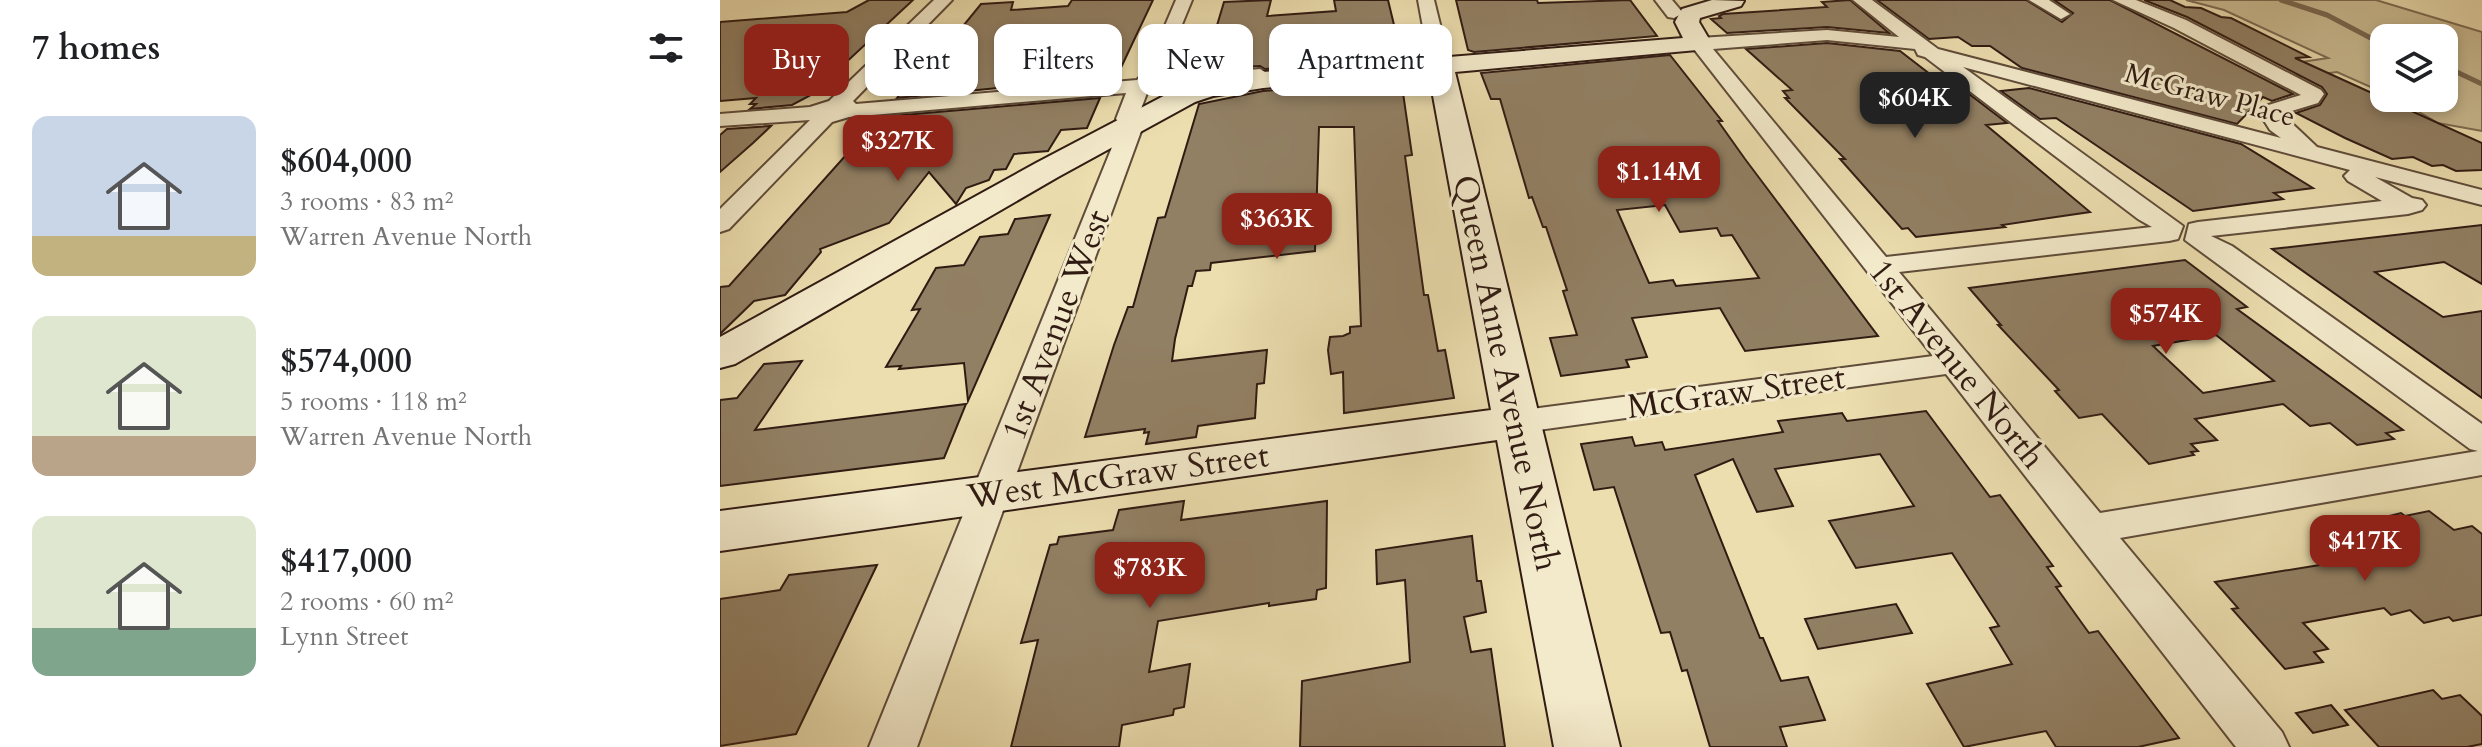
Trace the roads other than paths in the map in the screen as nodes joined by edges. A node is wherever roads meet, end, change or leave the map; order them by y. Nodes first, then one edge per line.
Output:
1 (944, 0) edge
2 (1184, 0) edge
3 (1426, 0) edge
4 (1749, 0) edge
5 (1861, 0) edge
6 (2037, 0) edge
7 (2121, 0) edge
8 (1733, 1) edge
9 (1668, 7) edge
10 (2061, 14) dead end
11 (1174, 24) edge
12 (1431, 24) edge
13 (1699, 44) junction
14 (1921, 47) junction
15 (1606, 52) junction
16 (1452, 64) edge
17 (1269, 81) edge
18 (1138, 88) edge
19 (1138, 90) edge
20 (1447, 96) edge
21 (831, 111) junction
22 (720, 120) edge
23 (1133, 123) junction
24 (2314, 153) junction
25 (2481, 197) edge
26 (2408, 206) junction
27 (720, 224) edge
28 (2184, 232) junction
29 (1879, 266) junction
30 (720, 355) edge
31 (1956, 363) junction
32 (1517, 422) junction
33 (2482, 441) edge
34 (2482, 463) edge
35 (992, 493) junction
36 (2090, 529) junction
37 (720, 531) edge
38 (893, 747) edge
39 (1587, 747) edge
40 (2265, 747) edge

1 - 21 street
2 - 11 street, 1st Avenue West
3 - 12 street, Queen Anne Avenue North
4 - 8 main road
5 - 14 street
6 - 10 street
7 - 24 street
8 - 9 main road
8 - 13 main road
9 - 15 main road
13 - 14 street
13 - 15 main road
13 - 29 street, 1st Avenue North
14 - 24 street, McGraw Place
14 - 28 street
15 - 16 main road
17 - 23 main road
18 - 21 street
19 - 23 street, 1st Avenue West
20 - 32 main road, Queen Anne Avenue North
21 - 22 street
21 - 27 street
23 - 30 main road
23 - 35 street, 1st Avenue West
24 - 25 street, McGraw Place
24 - 26 street
25 - 26 street
26 - 28 street
28 - 29 street
28 - 33 street
29 - 31 street, 1st Avenue North
31 - 32 street, McGraw Street
31 - 36 street, 1st Avenue North
32 - 35 main road, West McGraw Street
32 - 39 main road, Queen Anne Avenue North
34 - 36 street
35 - 37 main road, West McGraw Street
35 - 38 street, 1st Avenue West
36 - 40 street, 1st Avenue North

